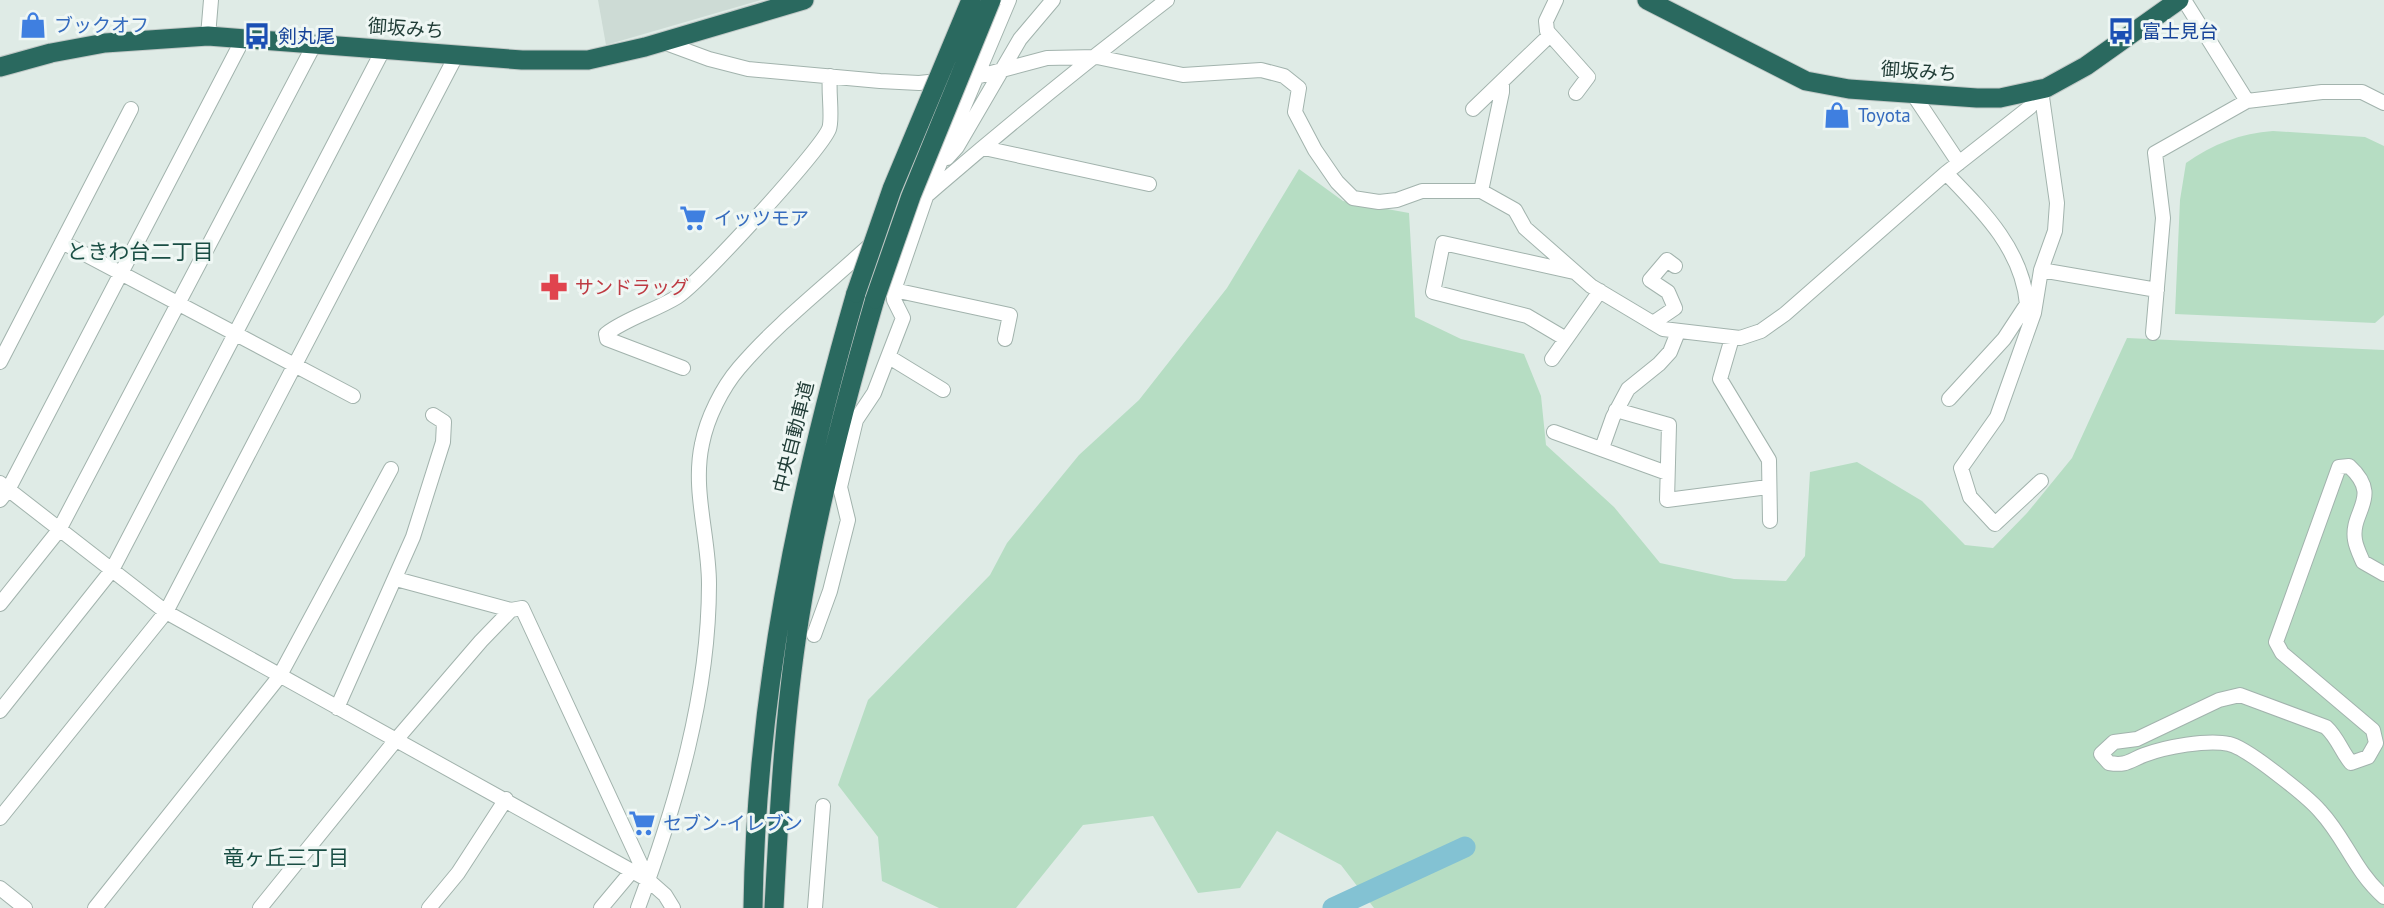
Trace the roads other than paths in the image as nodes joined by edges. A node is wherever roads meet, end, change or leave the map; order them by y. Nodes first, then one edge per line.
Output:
1 (211, 0) edge
2 (804, 0) edge
3 (971, 0) edge
4 (991, 0) edge
5 (1009, 0) edge
6 (1054, 0) edge
7 (1167, 0) edge
8 (1556, 0) edge
9 (1647, 0) edge
10 (2181, 0) edge
11 (2156, 8) edge
12 (1550, 34) junction
13 (208, 36) junction
14 (243, 39) junction
15 (663, 42) junction
16 (314, 45) junction
17 (383, 50) junction
18 (457, 54) junction
19 (1097, 57) junction
20 (0, 68) edge
21 (1002, 72) junction
22 (830, 76) junction
23 (976, 77) junction
24 (1502, 82) junction
25 (2041, 90) junction
26 (1576, 93) dead end
27 (1913, 94) junction
28 (2247, 101) junction
29 (2384, 103) edge
30 (131, 109) dead end
31 (1474, 109) dead end
32 (984, 148) junction
33 (1959, 163) junction
34 (937, 169) junction
35 (1946, 173) junction
36 (1149, 184) dead end
37 (1481, 191) junction
38 (927, 194) junction
39 (62, 242) junction
40 (1675, 266) dead end
41 (2041, 270) junction
42 (1576, 273) junction
43 (118, 274) junction
44 (894, 290) junction
45 (2157, 290) junction
46 (1600, 291) junction
47 (179, 305) junction
48 (1653, 323) junction
49 (1678, 332) junction
50 (2153, 333) dead end
51 (235, 334) junction
52 (1732, 338) junction
53 (1005, 339) dead end
54 (1566, 340) junction
55 (889, 358) junction
56 (1552, 359) dead end
57 (0, 362) edge
58 (295, 365) junction
59 (683, 368) dead end
60 (943, 390) dead end
61 (353, 396) dead end
62 (1950, 399) dead end
63 (1616, 410) junction
64 (433, 415) dead end
65 (1554, 432) dead end
66 (1602, 449) junction
67 (391, 469) dead end
68 (1667, 473) junction
69 (2041, 481) dead end
70 (1768, 487) junction
71 (3, 491) edge
72 (1770, 521) dead end
73 (59, 530) junction
74 (113, 570) junction
75 (2384, 574) edge
76 (396, 579) junction
77 (0, 604) edge
78 (511, 610) junction
79 (166, 612) junction
80 (814, 635) dead end
81 (279, 677) junction
82 (337, 708) junction
83 (0, 711) edge
84 (395, 741) junction
85 (506, 799) junction
86 (823, 806) dead end
87 (0, 818) edge
88 (632, 871) junction
89 (648, 880) junction
90 (0, 888) edge
91 (2384, 897) edge
92 (25, 908) edge
93 (95, 908) edge
94 (260, 908) edge
95 (429, 908) edge
96 (601, 908) edge
97 (639, 908) edge
98 (673, 908) edge
99 (752, 908) edge
100 (774, 908) edge
101 (815, 908) edge

1 - 13 street
2 - 15 highway, 御坂みち
3 - 99 highway, 中央自動車道, bridge
4 - 100 highway, bridge
5 - 23 street
6 - 21 street
7 - 19 street
8 - 12 street
9 - 27 highway, 御坂みち
10 - 11 highway, 御坂みち
10 - 28 street
11 - 25 highway, 御坂みち
12 - 24 street
12 - 26 street
13 - 14 highway, 御坂みち
13 - 20 highway, 御坂みち
14 - 16 highway, 御坂みち
14 - 43 street
15 - 18 highway, 御坂みち
15 - 22 street
16 - 17 highway, 御坂みち
16 - 47 street
17 - 18 highway, 御坂みち
17 - 51 street
18 - 58 street
19 - 21 street
19 - 32 street
19 - 37 street
21 - 23 street
21 - 34 street
22 - 23 street
22 - 59 street
23 - 34 street
24 - 31 street
24 - 37 street
25 - 27 highway, 御坂みち
25 - 33 street
25 - 41 street
27 - 33 street
28 - 29 street
28 - 45 street
30 - 39 street
32 - 36 street
32 - 38 street
33 - 35 street
34 - 38 street
35 - 52 street
35 - 62 street
37 - 42 street
38 - 44 street
38 - 89 street
39 - 43 street
39 - 57 street
40 - 48 street
41 - 45 street
41 - 69 street
42 - 46 street
42 - 54 street
43 - 47 street
43 - 71 street
44 - 53 street
44 - 55 street
45 - 50 street
46 - 48 street
46 - 54 street
47 - 51 street
47 - 73 street
48 - 49 street
49 - 52 street
49 - 63 street
51 - 58 street
51 - 74 street
52 - 70 street
54 - 56 street
55 - 60 street
55 - 80 street
58 - 61 street
58 - 79 street
63 - 66 street
63 - 68 street
64 - 76 street
65 - 66 street
66 - 68 street
67 - 81 street
68 - 70 street
70 - 72 street
71 - 73 street
73 - 74 street
73 - 77 street
74 - 79 street
74 - 83 street
75 - 91 street
76 - 78 street
76 - 82 street
78 - 84 street
78 - 89 street
79 - 81 street
79 - 87 street
81 - 82 street
81 - 93 street
82 - 84 street
84 - 85 street
84 - 94 street
85 - 88 street
85 - 95 street
86 - 101 street
88 - 89 street
88 - 96 street
89 - 97 street
89 - 98 street
90 - 92 street

